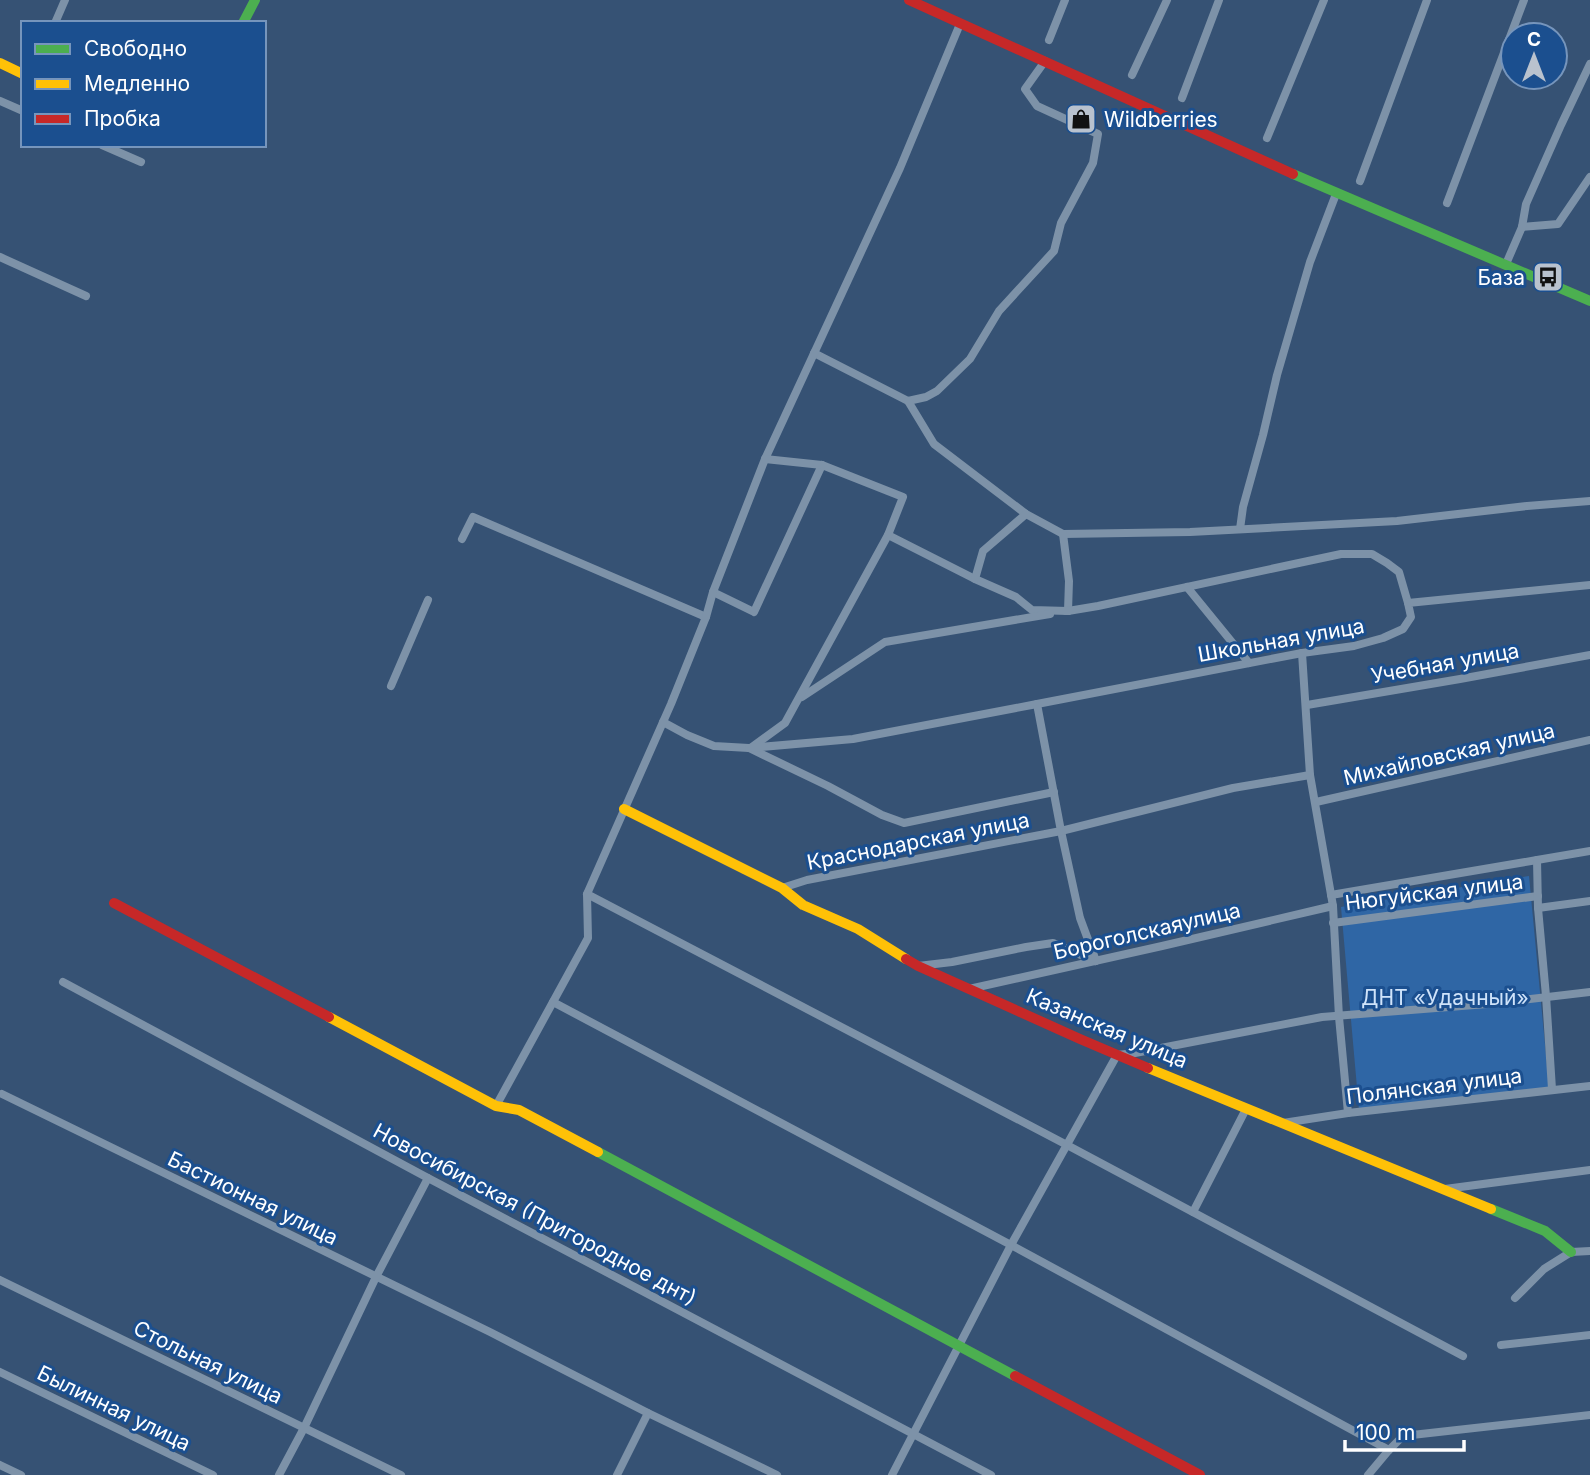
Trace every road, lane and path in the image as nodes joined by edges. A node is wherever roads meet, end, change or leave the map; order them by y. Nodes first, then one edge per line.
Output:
1 (65, 0) edge
2 (255, 0) edge
3 (909, 0) edge
4 (1065, 0) edge
5 (1167, 0) edge
6 (1220, 0) edge
7 (1324, 0) edge
8 (1427, 0) edge
9 (1524, 0) edge
10 (56, 21) edge
11 (244, 21) edge
12 (960, 24) junction
13 (1049, 40) dead end
14 (1045, 61) junction
15 (0, 63) edge
16 (1590, 64) edge
17 (21, 73) edge
18 (1132, 75) dead end
19 (1182, 97) dead end
20 (0, 101) edge
21 (21, 110) edge
22 (1267, 138) dead end
23 (107, 147) edge
24 (141, 162) dead end
25 (1590, 177) edge
26 (1360, 181) dead end
27 (1336, 194) junction
28 (1447, 203) dead end
29 (1522, 227) junction
30 (0, 257) edge
31 (1506, 264) junction
32 (86, 296) dead end
33 (1590, 301) edge
34 (814, 353) junction
35 (908, 401) junction
36 (765, 459) junction
37 (822, 466) junction
38 (1590, 501) edge
39 (1026, 514) junction
40 (1240, 528) junction
41 (1063, 534) junction
42 (888, 535) junction
43 (462, 539) dead end
44 (975, 579) junction
45 (1590, 585) edge
46 (1186, 587) junction
47 (713, 592) junction
48 (428, 600) dead end
49 (1408, 603) junction
50 (1068, 611) junction
51 (705, 617) junction
52 (1302, 653) junction
53 (1590, 655) edge
54 (1249, 663) junction
55 (391, 686) dead end
56 (799, 699) junction
57 (1037, 704) junction
58 (1307, 705) junction
59 (663, 722) junction
60 (1590, 740) edge
61 (749, 748) junction
62 (1310, 775) junction
63 (1054, 792) junction
64 (1316, 802) junction
65 (624, 809) junction
66 (1061, 831) junction
67 (1590, 851) edge
68 (1537, 860) junction
69 (782, 888) junction
70 (587, 894) junction
71 (1331, 895) junction
72 (1538, 896) junction
73 (1590, 901) edge
74 (114, 903) dead end
75 (1333, 906) junction
76 (1538, 908) junction
77 (1333, 923) junction
78 (1097, 961) junction
79 (918, 966) junction
80 (63, 982) dead end
81 (970, 989) junction
82 (1590, 992) edge
83 (1546, 996) junction
84 (553, 1002) junction
85 (1339, 1017) junction
86 (1117, 1055) junction
87 (1590, 1086) edge
88 (1552, 1089) junction
89 (2, 1094) dead end
90 (496, 1106) junction
91 (1246, 1109) junction
92 (1348, 1114) junction
93 (1283, 1123) junction
94 (1067, 1145) junction
95 (1590, 1170) edge
96 (428, 1178) junction
97 (1442, 1189) junction
98 (1193, 1212) junction
99 (1011, 1245) junction
100 (1590, 1251) edge
101 (1571, 1252) junction
102 (376, 1278) junction
103 (0, 1280) edge
104 (1515, 1298) dead end
105 (1590, 1335) edge
106 (959, 1345) junction
107 (1501, 1345) dead end
108 (1463, 1356) dead end
109 (0, 1372) edge
110 (648, 1413) junction
111 (1590, 1415) edge
112 (304, 1428) junction
113 (914, 1435) junction
114 (1388, 1450) junction
115 (0, 1465) edge
116 (21, 1475) edge
117 (213, 1475) edge
118 (279, 1475) edge
119 (401, 1475) edge
120 (617, 1475) edge
121 (777, 1475) edge
122 (892, 1475) edge
123 (991, 1475) edge
124 (1200, 1475) edge
125 (1368, 1475) edge

1 - 10 street
2 - 11 street
3 - 12 street
4 - 13 street
5 - 18 street
6 - 19 street
7 - 22 street
8 - 26 street
9 - 28 street
12 - 14 street
12 - 34 street
14 - 27 street
14 - 35 street
15 - 17 street
16 - 29 street
20 - 21 street
23 - 24 street
25 - 29 street
27 - 31 street
27 - 40 street
29 - 31 street
30 - 32 street
31 - 33 street
34 - 35 street
34 - 36 street
35 - 39 street
36 - 37 street
36 - 47 street
37 - 42 street
37 - 47 street
38 - 40 street
39 - 41 street
39 - 44 street
40 - 41 street
41 - 50 street
42 - 44 street
42 - 56 street
43 - 51 street
44 - 50 street
45 - 49 street
46 - 49 street
46 - 50 street
46 - 54 street
47 - 51 street
48 - 55 street
49 - 52 street, Школьная улица
50 - 56 street
51 - 59 street
52 - 54 street, Школьная улица
52 - 58 street
53 - 58 street, Учебная улица
54 - 57 street, Школьная улица
56 - 61 street
57 - 61 street, Школьная улица
57 - 63 street
58 - 62 street
59 - 61 street
59 - 65 street
60 - 64 street, Михайловская улица
61 - 63 street
62 - 64 street
62 - 66 street
63 - 66 street
64 - 71 street
65 - 69 street, Казанская улица
65 - 70 street
66 - 69 street, Краснодарская улица
66 - 78 street
67 - 68 street
68 - 71 street
68 - 72 street
69 - 79 street, Казанская улица
70 - 84 street
70 - 94 street
71 - 75 street
72 - 76 street
72 - 77 street, Нюгуйская улица
73 - 76 street, Нюгуйская улица
74 - 90 street
75 - 77 street
75 - 78 street, Бороголскаяулица
76 - 83 street
77 - 85 street
78 - 79 street
78 - 81 street, Бороголскаяулица
79 - 81 street, Казанская улица
80 - 96 street, Новосибирская (Пригородное днт)
81 - 86 street, Казанская улица
82 - 83 street
83 - 85 street
83 - 88 street
84 - 90 street
84 - 99 street
85 - 86 street
85 - 92 street
86 - 91 street, Казанская улица
86 - 94 street
87 - 88 street, Полянская улица
88 - 92 street, Полянская улица
89 - 102 street, Бастионная улица
90 - 106 street
91 - 93 street, Казанская улица
91 - 98 street
92 - 93 street, Полянская улица
93 - 97 street, Казанская улица
94 - 98 street
94 - 99 street
95 - 97 street
96 - 102 street
96 - 113 street, Новосибирская (Пригородное днт)
97 - 101 street, Казанская улица
98 - 108 street
99 - 106 street
99 - 114 street
100 - 101 street
101 - 104 street
102 - 110 street, Бастионная улица
102 - 112 street
103 - 112 street, Стольная улица
105 - 107 street
106 - 113 street
106 - 124 street
109 - 117 street, Былинная улица
110 - 120 street
110 - 121 street, Бастионная улица
111 - 114 street
112 - 118 street
112 - 119 street, Стольная улица
113 - 122 street
113 - 123 street, Новосибирская (Пригородное днт)
114 - 125 street
115 - 116 street

